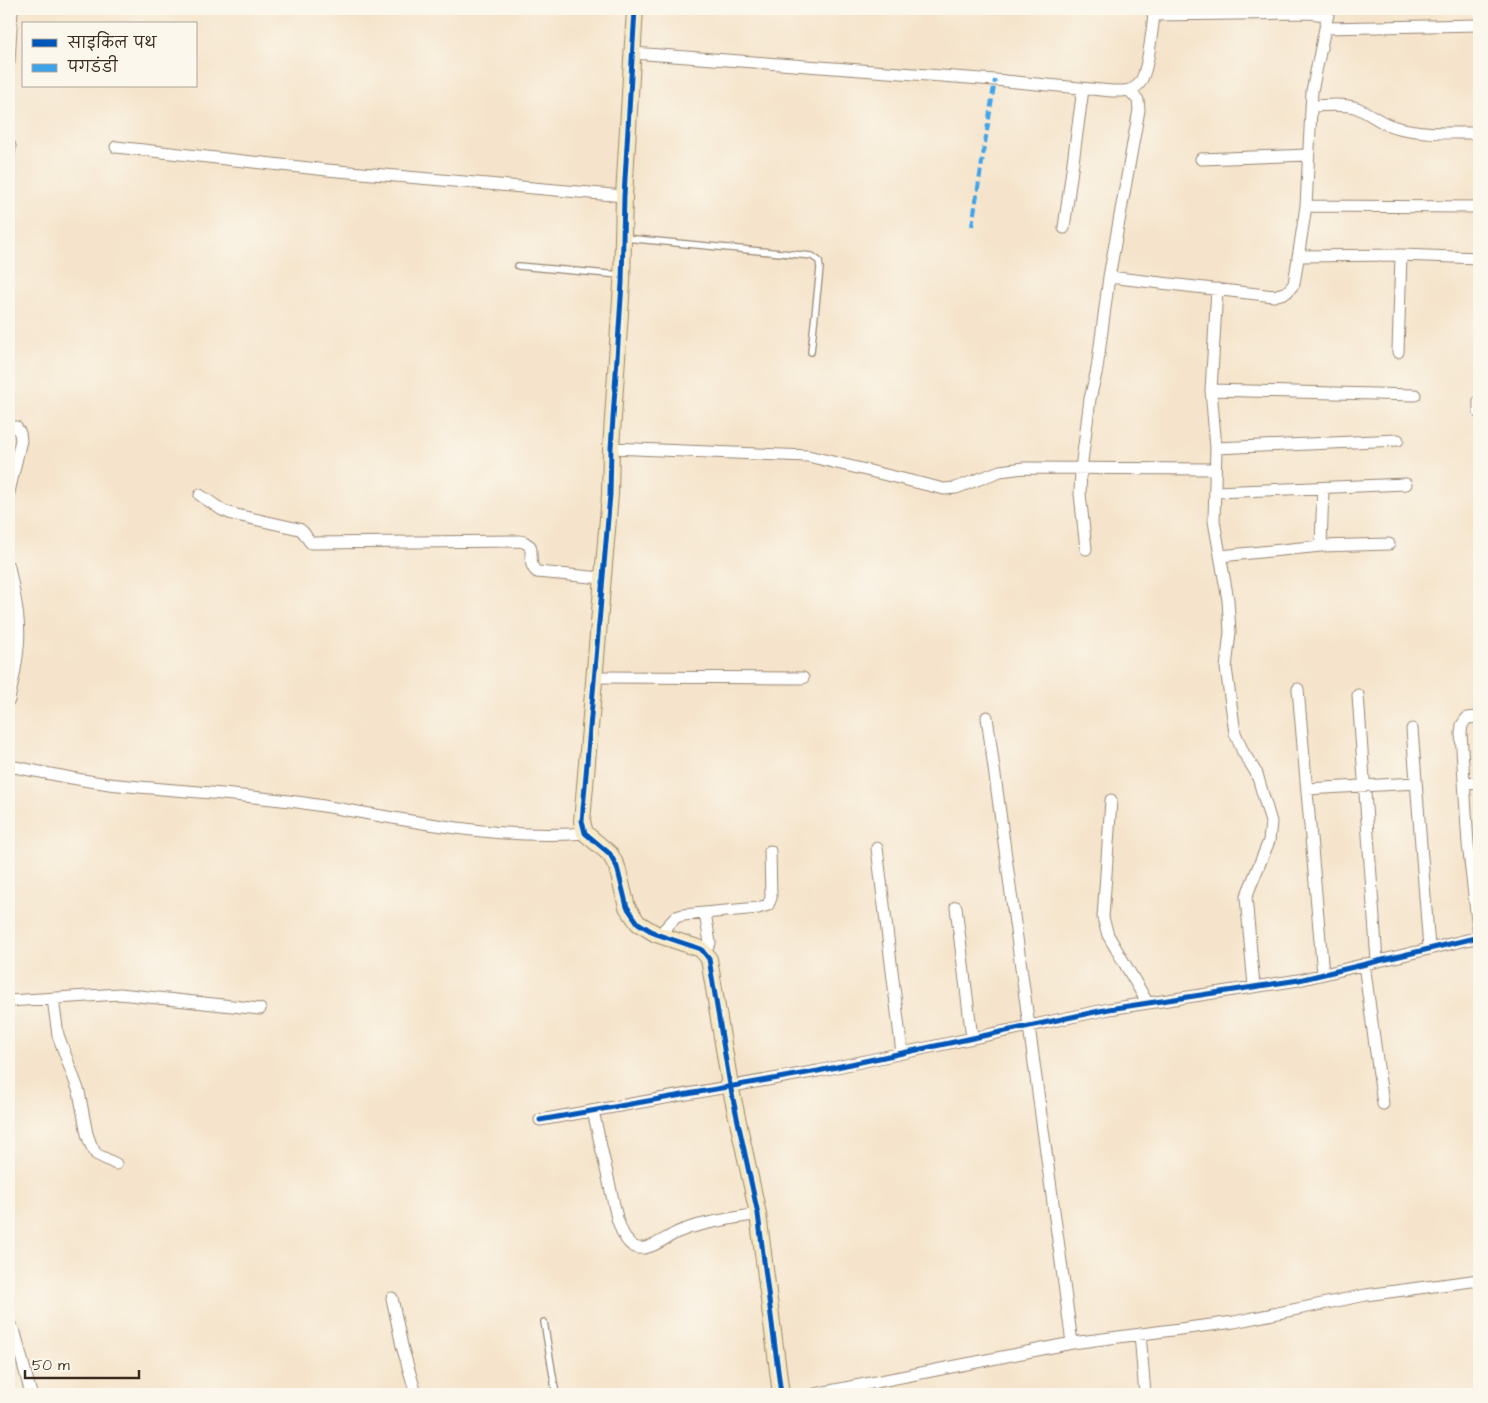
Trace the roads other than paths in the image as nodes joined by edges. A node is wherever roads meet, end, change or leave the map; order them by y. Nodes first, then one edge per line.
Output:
1 (12, 9) edge
2 (635, 9) edge
3 (1154, 12) edge
4 (1213, 12) edge
5 (1328, 12) edge
6 (1479, 25) edge
7 (1325, 28) junction
8 (633, 53) junction
9 (9, 62) edge
10 (1084, 89) junction
11 (1130, 90) junction
12 (1311, 106) junction
13 (1479, 132) edge
14 (116, 146) dead end
15 (1308, 155) junction
16 (1200, 159) dead end
17 (624, 196) junction
18 (1306, 206) junction
19 (1479, 208) edge
20 (1064, 228) dead end
21 (623, 238) junction
22 (1400, 255) junction
23 (1298, 256) junction
24 (1479, 258) edge
25 (518, 266) dead end
26 (622, 275) junction
27 (1109, 277) junction
28 (1217, 289) junction
29 (811, 352) dead end
30 (1398, 352) dead end
31 (1211, 390) junction
32 (1415, 394) dead end
33 (1479, 401) edge
34 (1479, 413) edge
35 (9, 426) edge
36 (1398, 440) dead end
37 (611, 448) junction
38 (1216, 448) junction
39 (1081, 469) junction
40 (1215, 469) junction
41 (1406, 484) dead end
42 (1323, 488) junction
43 (9, 492) edge
44 (1216, 492) junction
45 (200, 495) dead end
46 (1389, 544) dead end
47 (1321, 546) junction
48 (1086, 549) dead end
49 (1221, 556) junction
50 (9, 567) edge
51 (602, 578) junction
52 (594, 677) junction
53 (803, 678) dead end
54 (1298, 690) dead end
55 (1358, 694) dead end
56 (9, 700) edge
57 (987, 717) dead end
58 (1479, 717) edge
59 (1412, 729) dead end
60 (9, 766) edge
61 (1416, 783) junction
62 (1479, 783) edge
63 (1465, 784) junction
64 (1364, 787) junction
65 (1307, 789) junction
66 (1111, 800) dead end
67 (585, 833) junction
68 (1473, 844) edge
69 (877, 848) dead end
70 (770, 851) dead end
71 (956, 907) dead end
72 (706, 913) junction
73 (659, 935) junction
74 (1479, 937) edge
75 (1429, 948) junction
76 (701, 949) junction
77 (1377, 961) junction
78 (1364, 964) junction
79 (1323, 974) junction
80 (1254, 986) junction
81 (53, 999) junction
82 (9, 1001) edge
83 (1147, 1002) junction
84 (260, 1008) dead end
85 (1028, 1026) junction
86 (972, 1038) junction
87 (902, 1053) junction
88 (730, 1085) junction
89 (1383, 1104) dead end
90 (593, 1111) junction
91 (540, 1120) dead end
92 (116, 1164) dead end
93 (758, 1214) junction
94 (1479, 1280) edge
95 (392, 1298) dead end
96 (544, 1322) dead end
97 (9, 1323) edge
98 (1140, 1334) junction
99 (1072, 1343) junction
100 (31, 1394) edge
101 (416, 1394) edge
102 (556, 1394) edge
103 (781, 1394) edge
104 (815, 1394) edge
105 (1145, 1394) edge

1 - 9 street
2 - 8 street
3 - 4 street
3 - 11 street
4 - 5 street
5 - 7 street
6 - 7 street
7 - 12 street
8 - 10 street
8 - 17 street
10 - 11 street
10 - 20 street
11 - 27 street
12 - 13 street
12 - 15 street
14 - 17 street
15 - 16 street
15 - 18 street
17 - 21 street
18 - 19 street
18 - 23 street
21 - 26 street
21 - 29 lane
22 - 23 street
22 - 24 street
22 - 30 street
23 - 28 street
25 - 26 lane
26 - 37 street
27 - 28 street
27 - 39 street
28 - 31 street
31 - 32 street
31 - 38 street
33 - 34 street
35 - 43 street
36 - 38 street
37 - 39 street
37 - 51 street
38 - 40 street
39 - 40 street
39 - 48 street
40 - 44 street
41 - 42 street
42 - 44 street
42 - 47 street
44 - 49 street
45 - 51 street
46 - 47 street
47 - 49 street
49 - 80 street
50 - 56 street
51 - 52 street
52 - 53 street
52 - 67 street
54 - 65 street
55 - 64 street
57 - 85 street
58 - 63 street
59 - 61 street
60 - 67 street
61 - 64 street
61 - 75 street
62 - 63 street
63 - 68 street
64 - 65 street
64 - 77 street
65 - 79 street
66 - 83 street
67 - 73 street
68 - 74 street
69 - 87 street
70 - 72 street
71 - 86 street
72 - 73 street
72 - 76 street
73 - 76 street
74 - 75 street
75 - 77 street
76 - 88 street
77 - 78 street
78 - 79 street
78 - 89 street
79 - 80 street
80 - 83 street
81 - 82 street
81 - 84 street
81 - 92 street
83 - 85 street
85 - 86 street
85 - 99 street
86 - 87 street
87 - 88 street
88 - 90 street
88 - 93 street
90 - 91 street
90 - 93 street
93 - 103 street
94 - 98 street
95 - 101 street
96 - 102 lane
97 - 100 street
98 - 99 street
98 - 105 street
99 - 104 street

